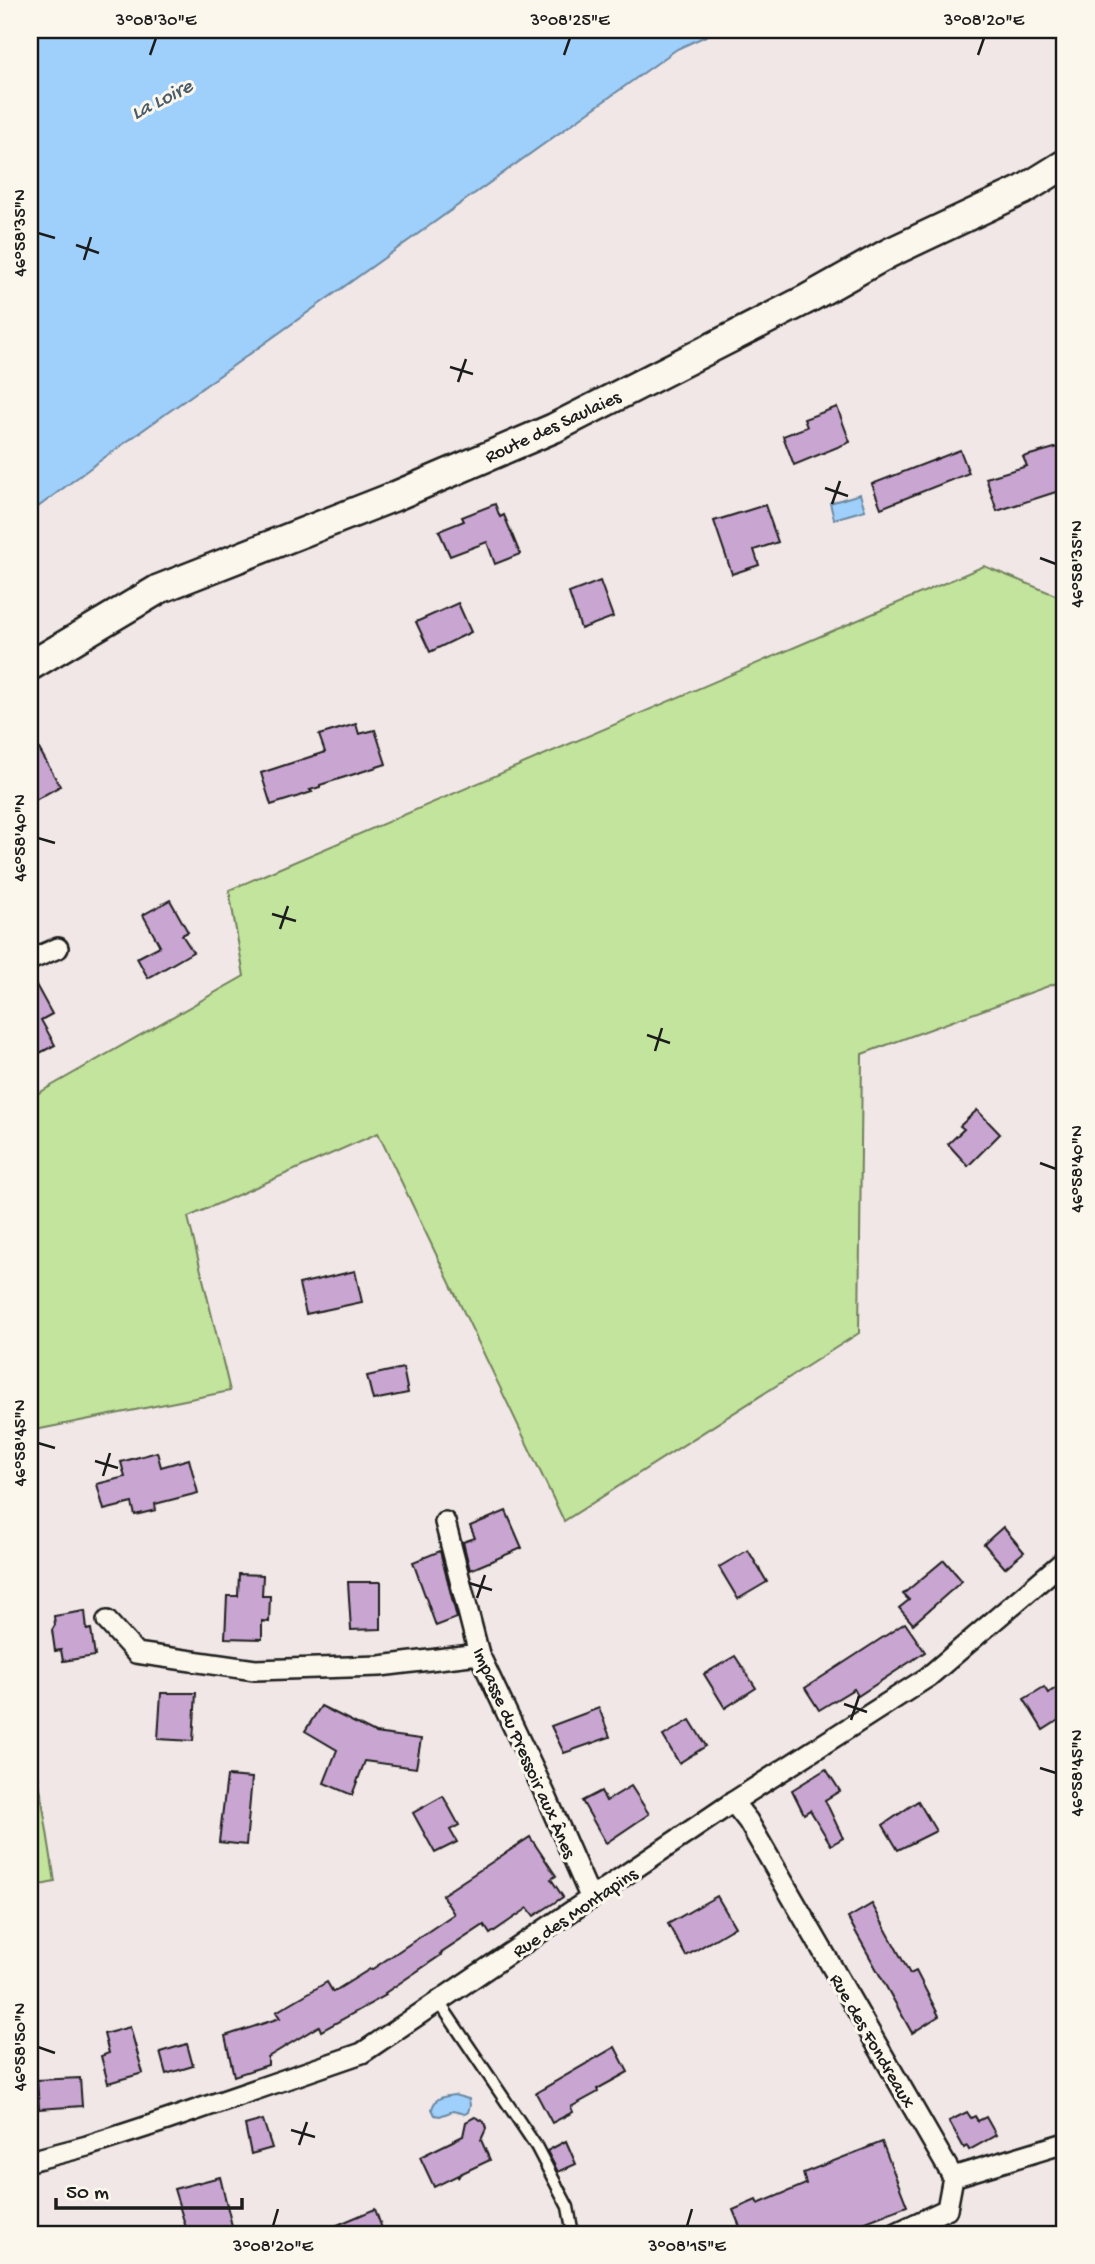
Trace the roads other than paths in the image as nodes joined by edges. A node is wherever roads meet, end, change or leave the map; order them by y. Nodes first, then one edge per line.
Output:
1 (1065, 164) edge
2 (30, 666) edge
3 (58, 948) dead end
4 (30, 960) edge
5 (444, 1522) dead end
6 (1065, 1560) edge
7 (107, 1621) dead end
8 (479, 1654) junction
9 (733, 1802) junction
10 (591, 1899) junction
11 (439, 2003) junction
12 (1065, 2143) edge
13 (30, 2161) edge
14 (953, 2178) junction
15 (573, 2234) edge
16 (894, 2234) edge

1 - 2 street, Route des Saulaies
3 - 4 street
5 - 8 street, Impasse du Pressoir aux Ânes
6 - 9 street, Rue des Montapins
7 - 8 street, Impasse du Pressoir aux Ânes
8 - 10 street, Impasse du Pressoir aux Ânes
9 - 10 street, Rue des Montapins
9 - 14 street, Rue des Fondreaux
10 - 11 street, Rue des Montapins
11 - 13 street, Rue des Montapins
11 - 15 lane
12 - 14 street
14 - 16 street

